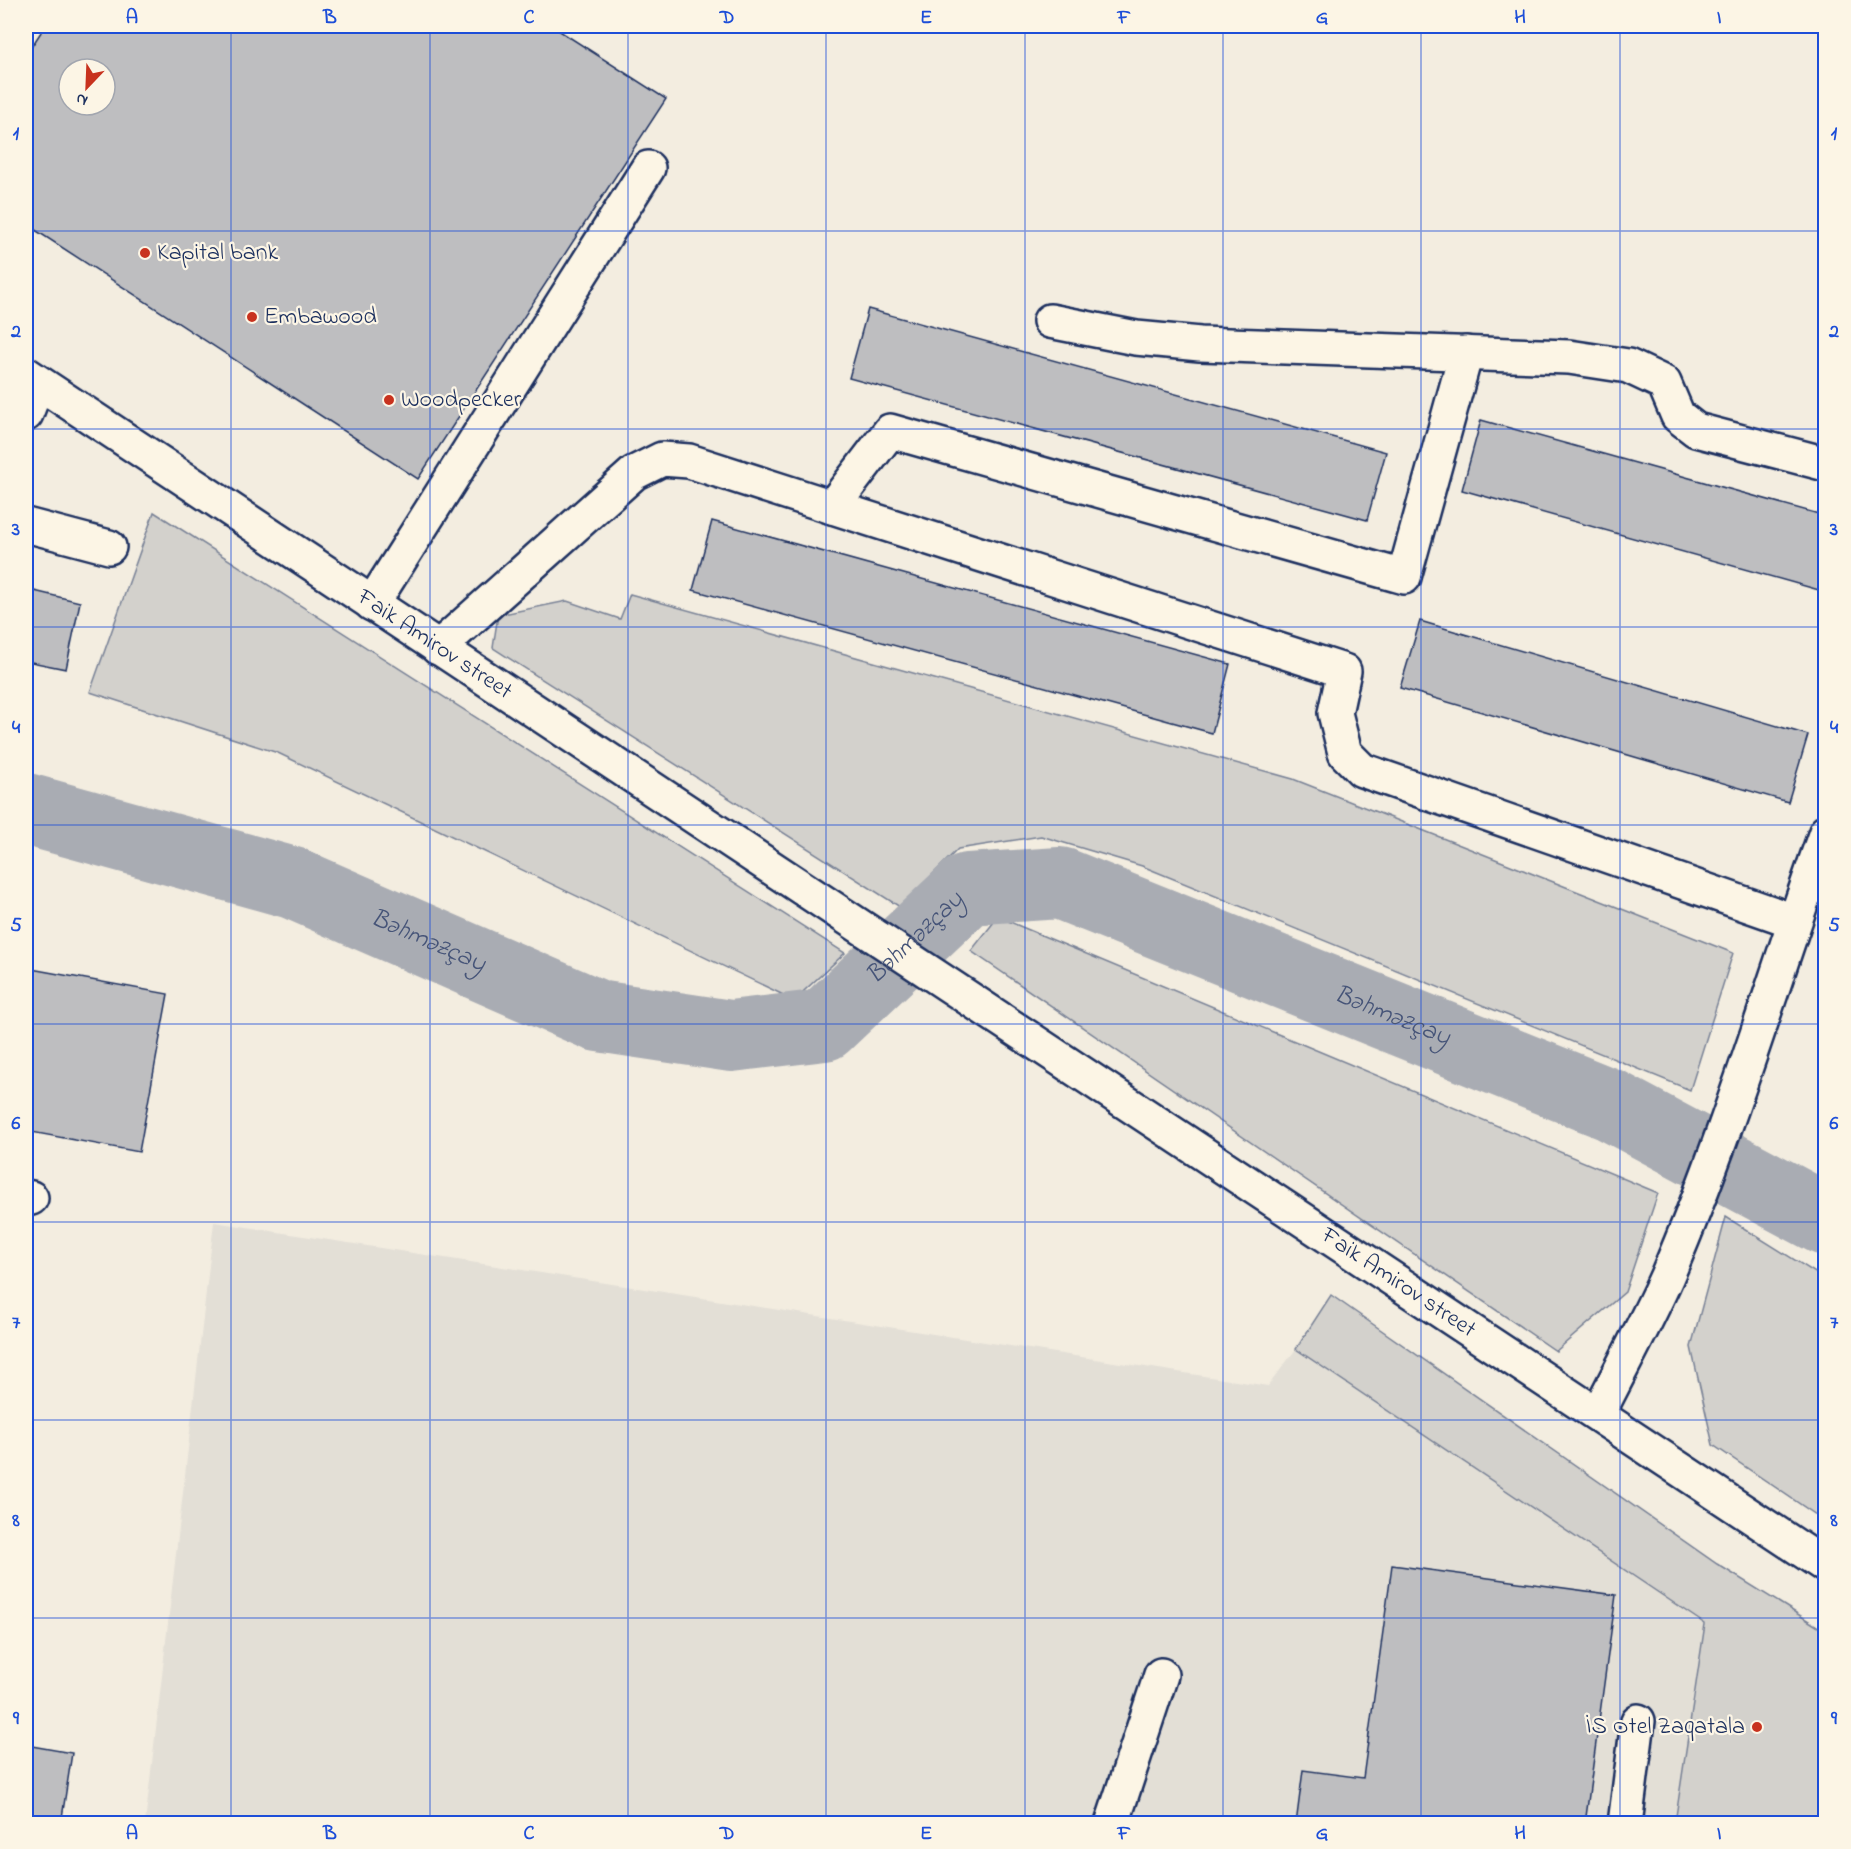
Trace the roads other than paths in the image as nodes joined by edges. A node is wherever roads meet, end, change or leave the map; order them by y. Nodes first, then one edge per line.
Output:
1 (648, 168) dead end
2 (1050, 321) dead end
3 (1466, 353) junction
4 (32, 379) edge
5 (26, 414) edge
6 (1826, 464) edge
7 (832, 507) junction
8 (26, 525) edge
9 (109, 547) dead end
10 (372, 604) junction
11 (438, 648) junction
12 (1826, 832) edge
13 (1794, 921) junction
14 (1598, 1414) junction
15 (1826, 1566) edge
16 (1161, 1675) dead end
17 (1638, 1721) dead end
18 (1112, 1824) edge
19 (1625, 1824) edge

1 - 10 main road
2 - 3 main road
3 - 6 main road
3 - 7 main road
4 - 5 main road
4 - 10 main road, Faik Amirov street
7 - 11 main road
7 - 13 main road
8 - 9 main road
10 - 11 main road, Faik Amirov street
11 - 14 main road, Faik Amirov street
12 - 13 main road
13 - 14 main road
14 - 15 main road, Faik Amirov street
16 - 18 main road
17 - 19 main road

